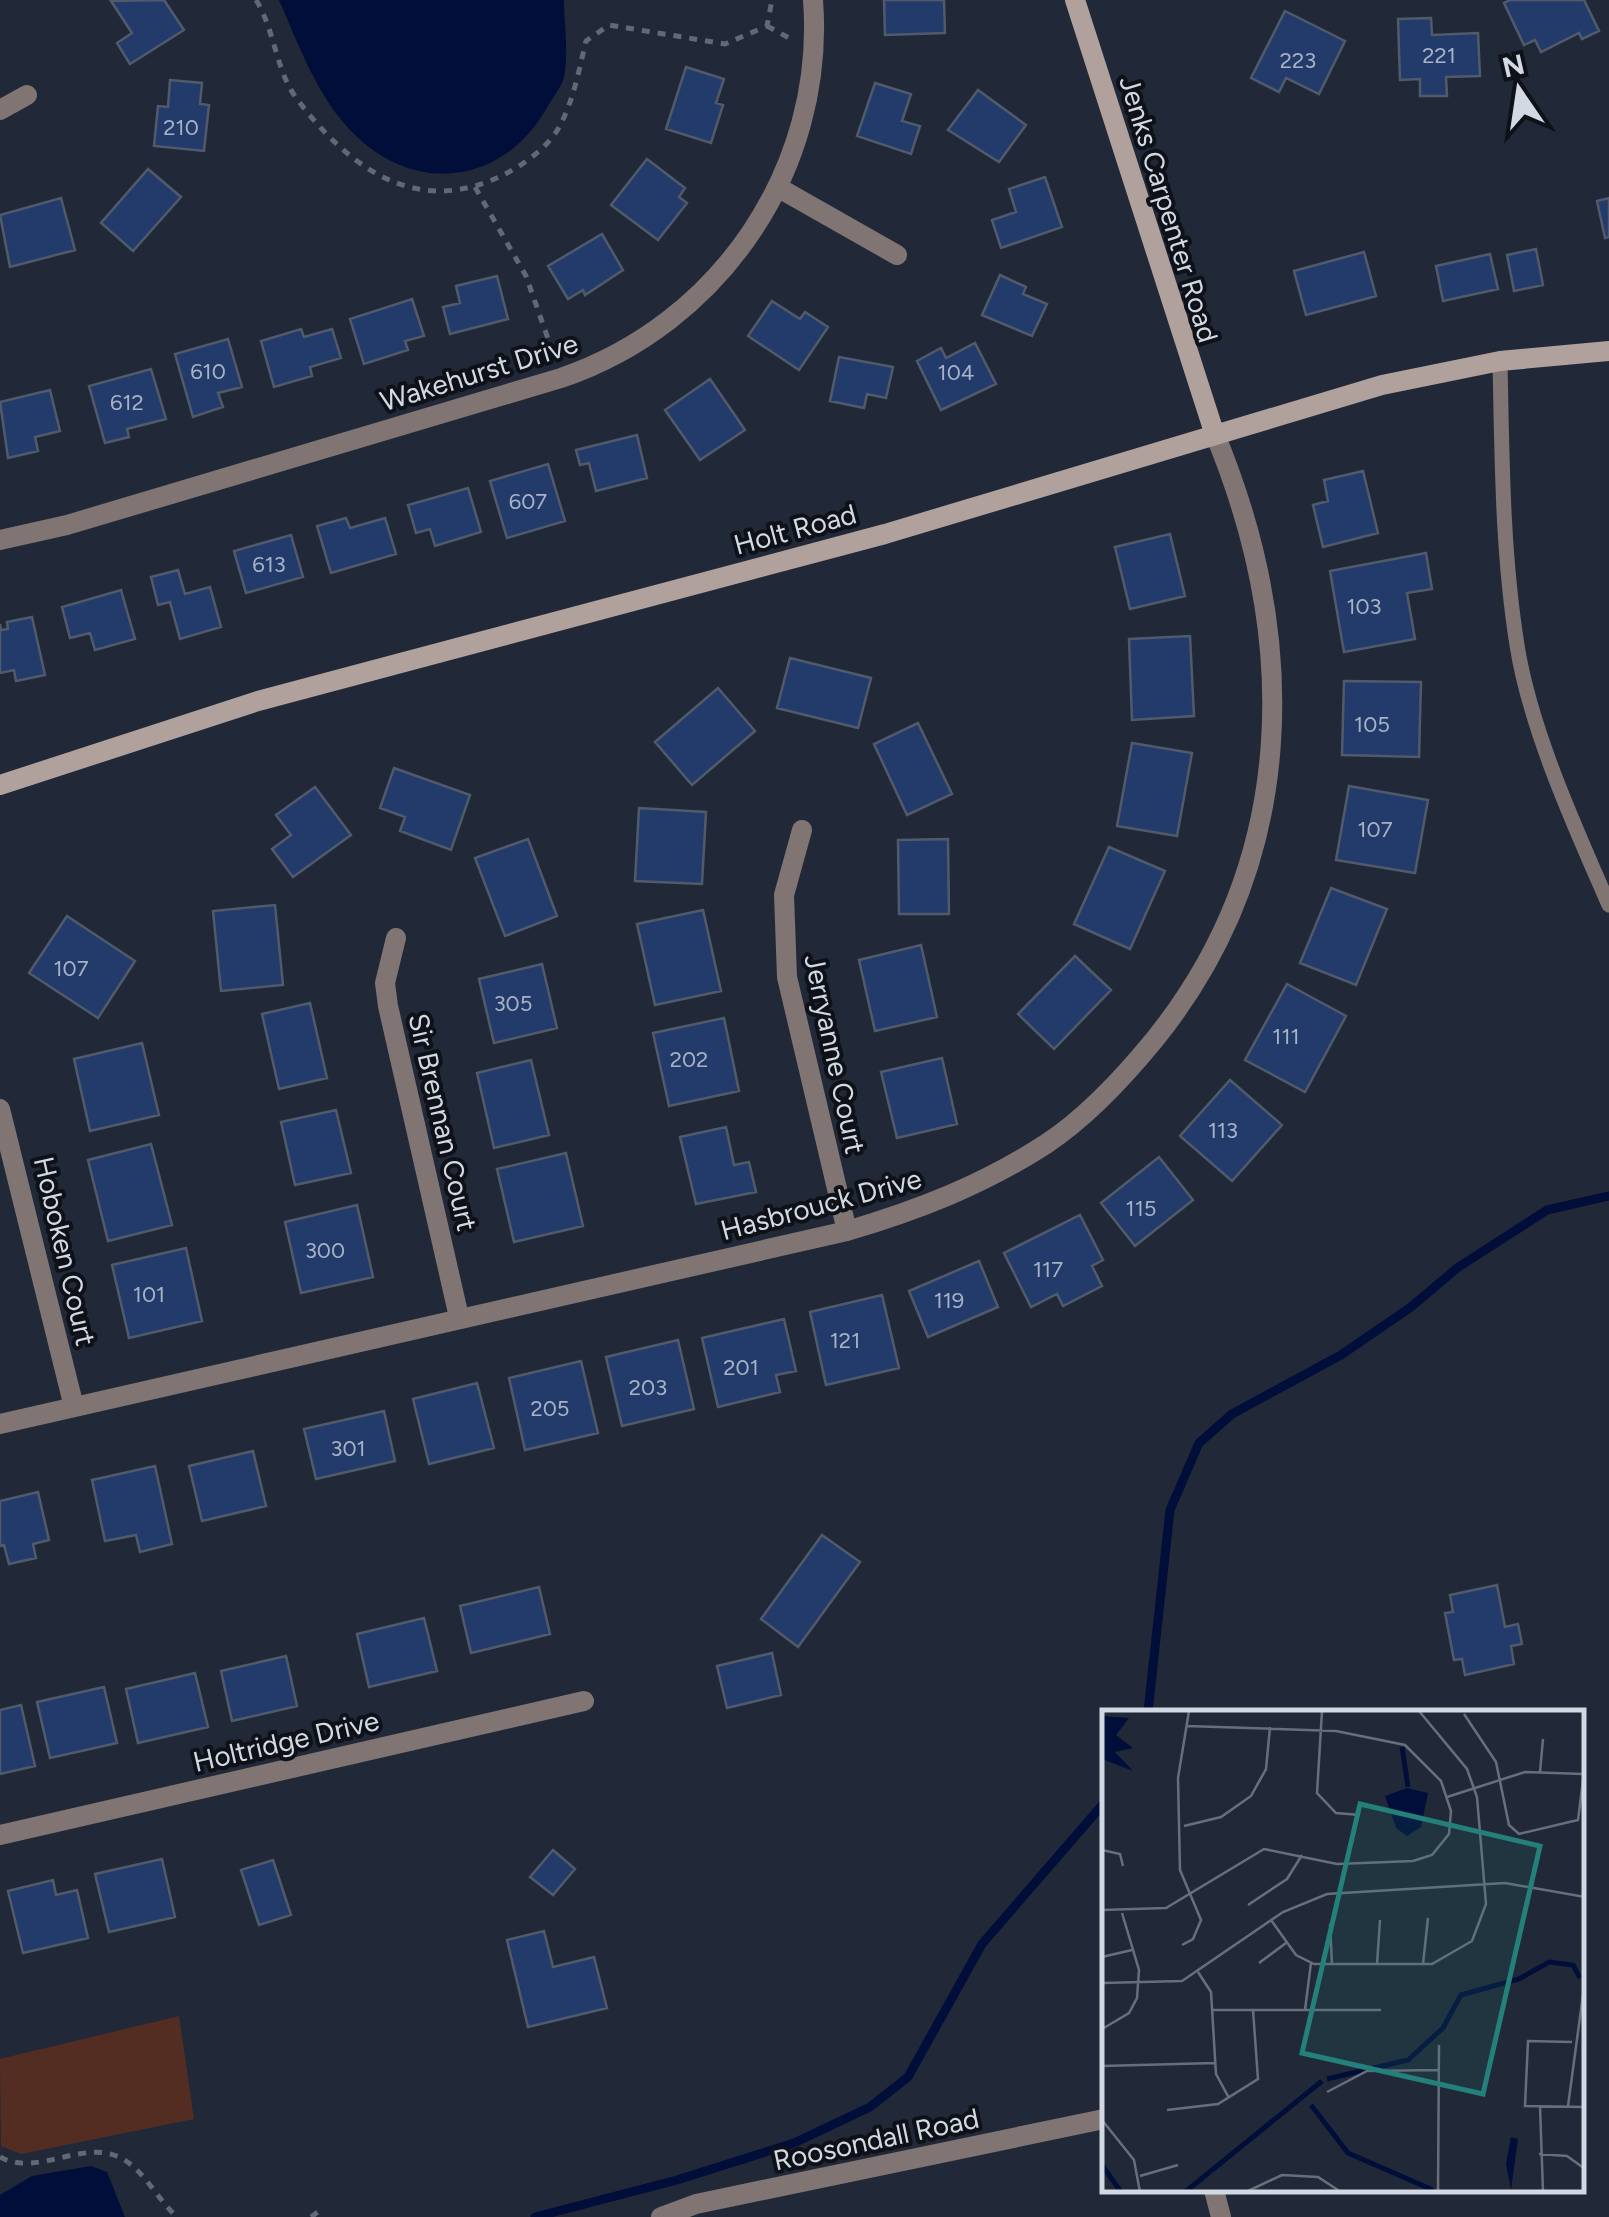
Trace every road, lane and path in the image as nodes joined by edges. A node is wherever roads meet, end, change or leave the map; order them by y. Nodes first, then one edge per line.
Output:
1 (256, 0) edge
2 (772, 0) edge
3 (813, 0) edge
4 (1075, 0) edge
5 (27, 95) dead end
6 (0, 110) edge
7 (475, 187) junction
8 (779, 188) junction
9 (898, 256) dead end
10 (1609, 350) edge
11 (1500, 361) junction
12 (561, 378) junction
13 (1214, 432) junction
14 (0, 540) edge
15 (0, 784) edge
16 (802, 830) dead end
17 (1609, 905) edge
18 (396, 938) dead end
19 (0, 1108) edge
20 (846, 1231) junction
21 (459, 1318) junction
22 (74, 1407) junction
23 (0, 1424) edge
24 (584, 1701) dead end
25 (0, 1835) edge
26 (1102, 2119) edge
27 (0, 2156) edge
28 (1215, 2192) edge
29 (322, 2209) dead end
30 (177, 2217) edge
31 (311, 2217) edge
32 (661, 2217) edge
33 (1221, 2217) edge

1 - 7 path
2 - 7 path
3 - 8 street, Wakehurst Drive
4 - 13 street, Jenks Carpenter Road
5 - 6 street
7 - 12 path
8 - 9 street
8 - 12 street, Wakehurst Drive
10 - 11 street, Holt Road
11 - 13 street, Holt Road
11 - 17 lane
12 - 14 street, Wakehurst Drive
13 - 15 street, Holt Road
13 - 20 street, Hasbrouck Drive
16 - 20 street, Jerryanne Court
18 - 21 street, Sir Brennan Court
19 - 22 street, Hoboken Court
20 - 21 street, Hasbrouck Drive
21 - 22 street, Hasbrouck Drive
22 - 23 street, Hasbrouck Drive
24 - 25 street, Holtridge Drive
26 - 32 street, Roosondall Road
27 - 30 path
28 - 33 street
29 - 31 path

